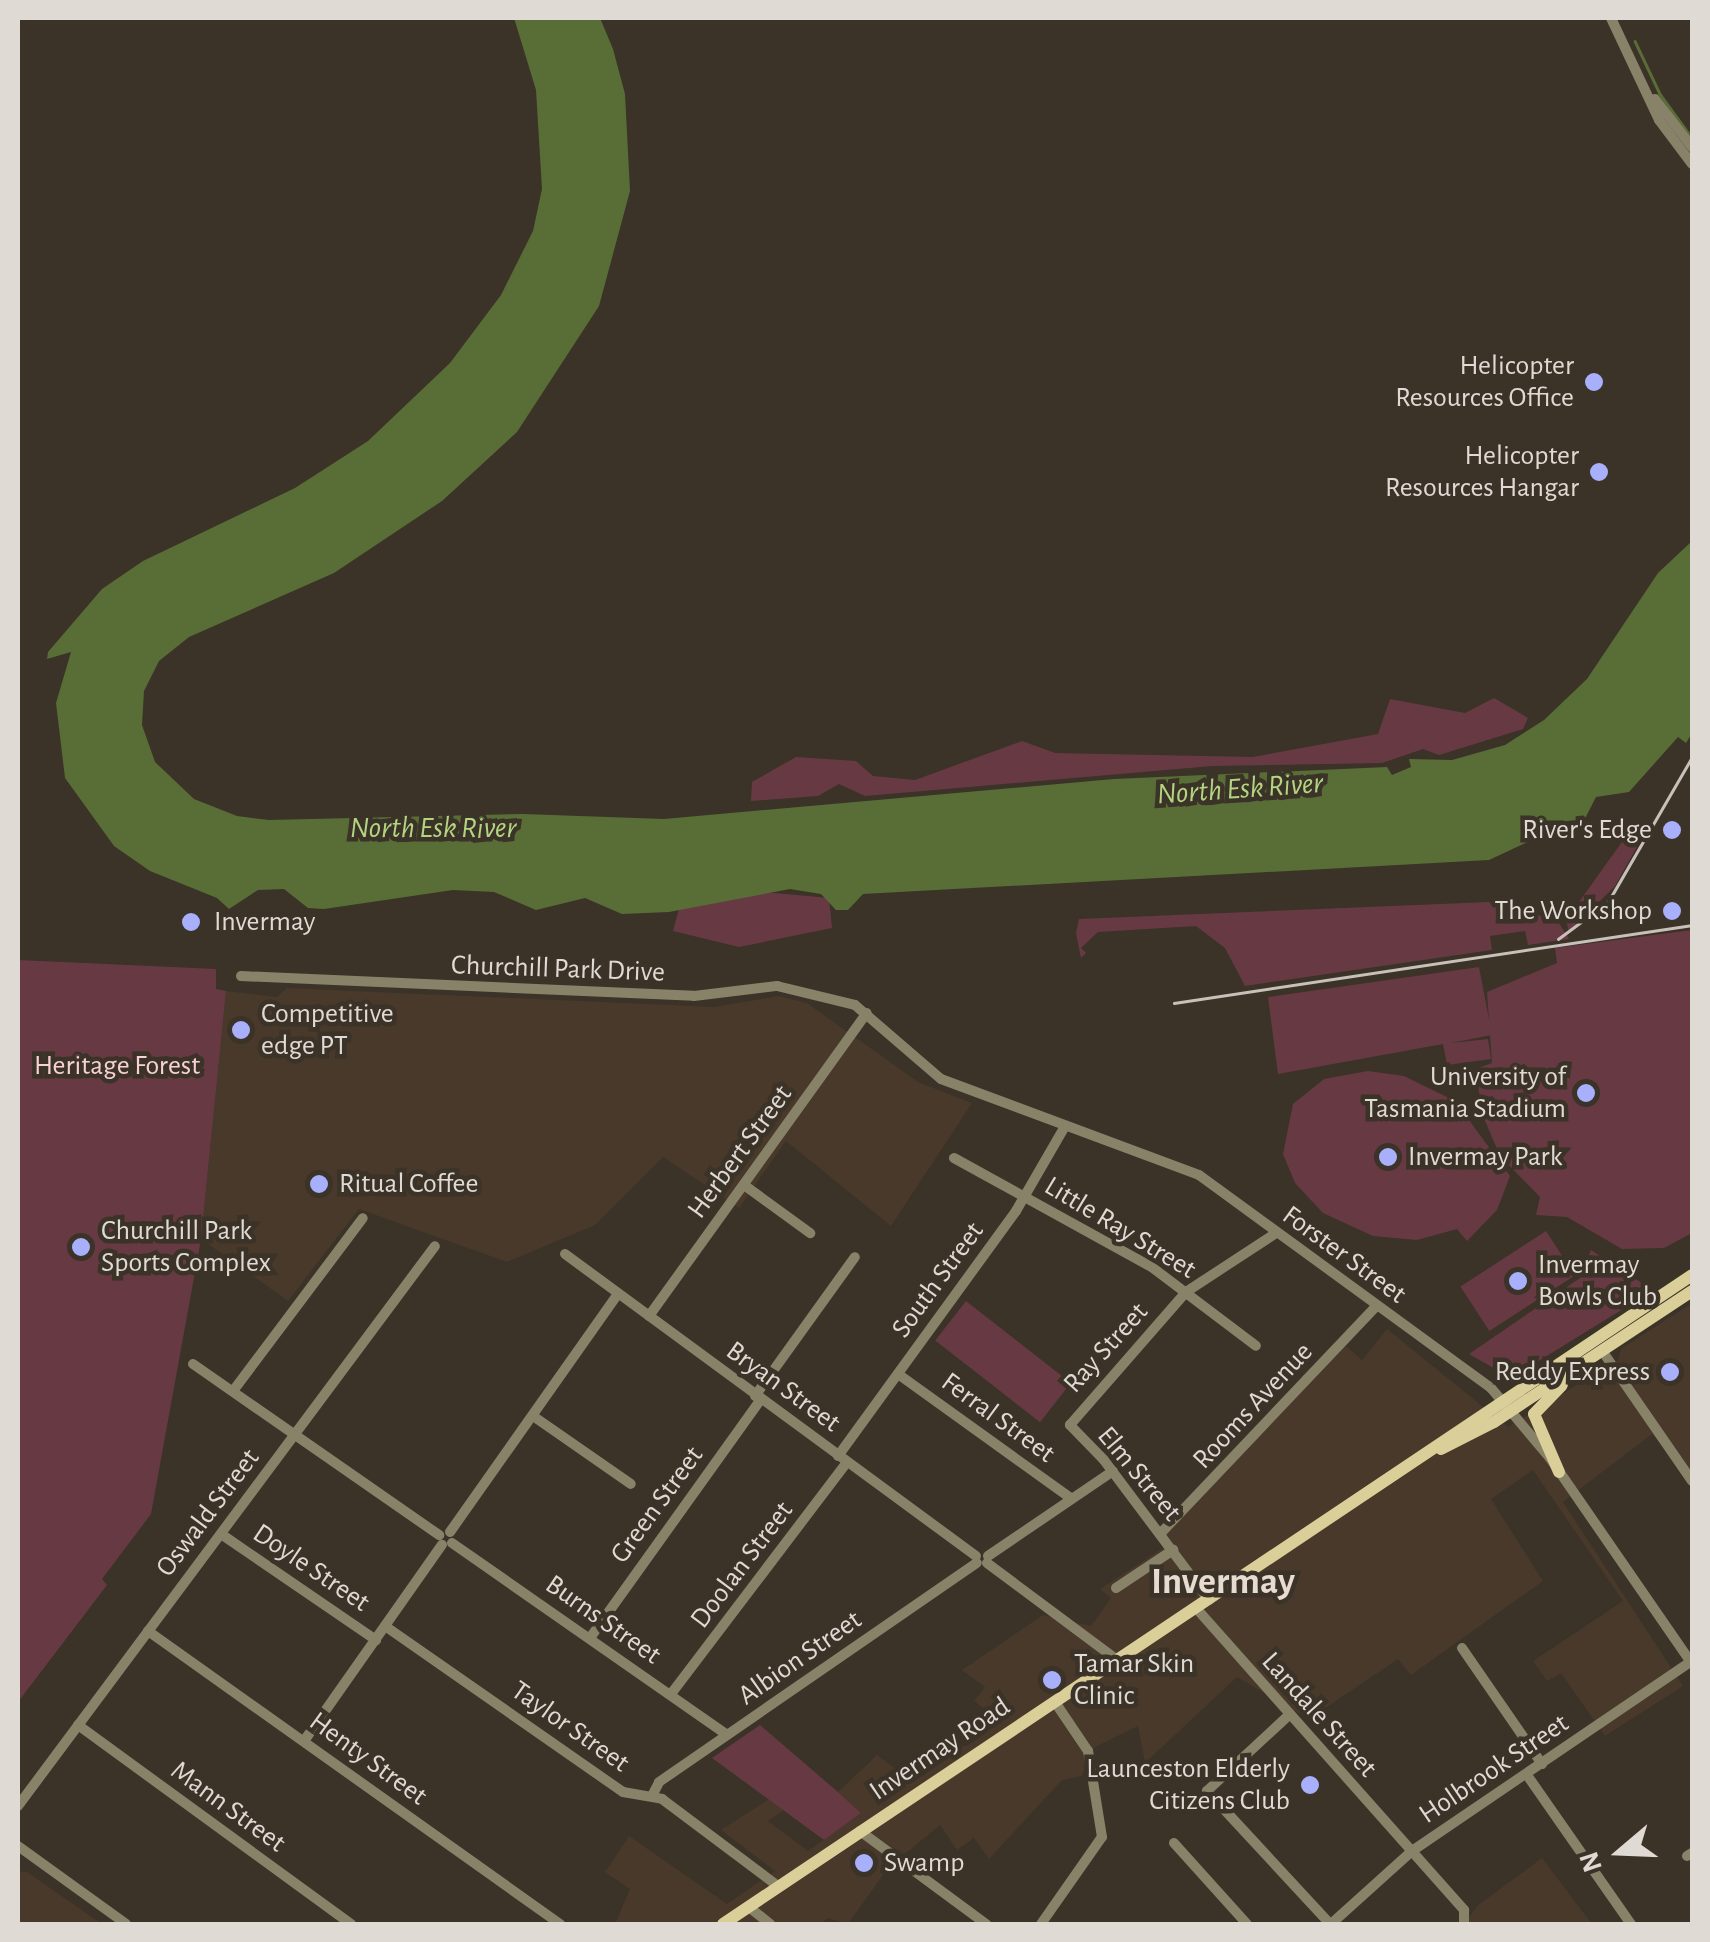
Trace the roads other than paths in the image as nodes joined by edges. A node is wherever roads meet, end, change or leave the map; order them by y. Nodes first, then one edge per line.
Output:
1 (1611, 18) edge
2 (1636, 75) junction
3 (1692, 149) edge
4 (1692, 164) edge
5 (241, 976) dead end
6 (867, 1013) junction
7 (1065, 1126) junction
8 (954, 1158) dead end
9 (744, 1186) junction
10 (1025, 1197) junction
11 (363, 1218) dead end
12 (810, 1232) dead end
13 (1276, 1232) junction
14 (435, 1246) dead end
15 (564, 1254) dead end
16 (855, 1258) dead end
17 (1692, 1275) edge
18 (1692, 1291) edge
19 (1186, 1292) junction
20 (618, 1294) junction
21 (1376, 1306) junction
22 (649, 1316) junction
23 (1256, 1346) dead end
24 (1599, 1354) junction
25 (192, 1364) dead end
26 (898, 1374) junction
27 (233, 1392) junction
28 (758, 1397) junction
29 (1506, 1404) junction
30 (533, 1416) junction
31 (1070, 1426) joint
32 (294, 1434) junction
33 (843, 1459) junction
34 (1112, 1471) junction
35 (1560, 1472) junction
36 (1692, 1482) edge
37 (631, 1484) dead end
38 (1072, 1499) junction
39 (221, 1534) junction
40 (1160, 1534) junction
41 (446, 1539) junction
42 (1172, 1550) junction
43 (982, 1559) junction
44 (1116, 1588) dead end
45 (1202, 1604) junction
46 (386, 1626) junction
47 (148, 1631) junction
48 (590, 1638) junction
49 (376, 1640) junction
50 (1462, 1648) dead end
51 (1117, 1660) junction
52 (1692, 1662) edge
53 (671, 1694) junction
54 (1055, 1702) junction
55 (1289, 1715) junction
56 (78, 1725) junction
57 (727, 1735) junction
58 (304, 1741) junction
59 (1542, 1764) junction
60 (1527, 1775) junction
61 (653, 1794) junction
62 (18, 1806) edge
63 (860, 1831) junction
64 (1174, 1843) dead end
65 (18, 1846) edge
66 (1412, 1851) junction
67 (778, 1887) junction
68 (749, 1907) junction
69 (126, 1924) edge
70 (351, 1924) edge
71 (560, 1924) edge
72 (723, 1924) edge
73 (770, 1924) edge
74 (986, 1924) edge
75 (1042, 1924) edge
76 (1246, 1924) edge
77 (1330, 1924) edge
78 (1464, 1924) edge
79 (1630, 1924) edge

1 - 2 street
2 - 3 street
2 - 4 street
5 - 6 street, Churchill Park Drive
6 - 7 street, Forster Street
6 - 9 street, Herbert Street
7 - 10 street, South Street
7 - 13 street, Forster Street
8 - 10 street, Little Ray Street
9 - 12 street
9 - 22 street, Herbert Street
10 - 19 street, Little Ray Street
10 - 26 street, South Street
11 - 27 street
13 - 19 street, Ray Street
13 - 21 street, Forster Street
14 - 32 street, Oswald Street
15 - 20 street, Bryan Street
16 - 28 street, Green Street
17 - 29 main road, Invermay Road
18 - 24 main road, Invermay Road
19 - 23 street, Little Ray Street
19 - 31 street, Ray Street
20 - 22 street, Bryan Street
20 - 30 street
21 - 29 street, Forster Street
21 - 40 street, Rooms Avenue
22 - 28 street, Bryan Street
24 - 29 main road, Invermay Road
24 - 35 main road
24 - 36 street
25 - 27 street, Burns Street
26 - 33 street, South Street
26 - 38 street, Ferral Street
27 - 32 street, Burns Street
28 - 33 street, Bryan Street
28 - 48 street, Green Street
29 - 35 street, Forster Street
29 - 45 main road, Invermay Road
30 - 37 street
30 - 41 street
31 - 34 street, Elm Street
32 - 39 street, Oswald Street
32 - 41 street, Burns Street
33 - 43 street, Bryan Street
33 - 53 street, Doolan Street
34 - 38 street, Albion Street
34 - 40 street, Elm Street
35 - 52 street, Forster Street
38 - 43 street, Albion Street
39 - 47 street, Oswald Street
39 - 49 street, Doyle Street
40 - 42 street, Elm Street
41 - 46 street
41 - 48 street, Burns Street
42 - 44 street
42 - 45 street, Elm Street
43 - 51 street, Bryan Street
43 - 57 street, Albion Street
45 - 51 main road, Invermay Road
45 - 55 street, Landale Street
46 - 49 street
46 - 61 street, Taylor Street
47 - 56 street, Oswald Street
47 - 58 street, Henty Street
48 - 53 street, Burns Street
49 - 58 street
50 - 59 street
51 - 54 main road, Invermay Road
52 - 59 street, Holbrook Street
53 - 57 street, Burns Street
54 - 63 main road, Invermay Road
54 - 75 street
55 - 66 street, Landale Street
55 - 77 street
56 - 62 street, Oswald Street
56 - 70 street, Mann Street
57 - 61 street, Albion Street
58 - 71 street, Henty Street
59 - 60 street, Holbrook Street
60 - 66 street, Holbrook Street
60 - 79 street
61 - 67 street, Taylor Street
63 - 67 main road, Invermay Road
63 - 74 street
64 - 76 street
65 - 69 street
66 - 77 street, Holbrook Street
66 - 78 street, Landale Street
67 - 68 main road, Invermay Road
68 - 72 main road, Invermay Road
68 - 73 street

